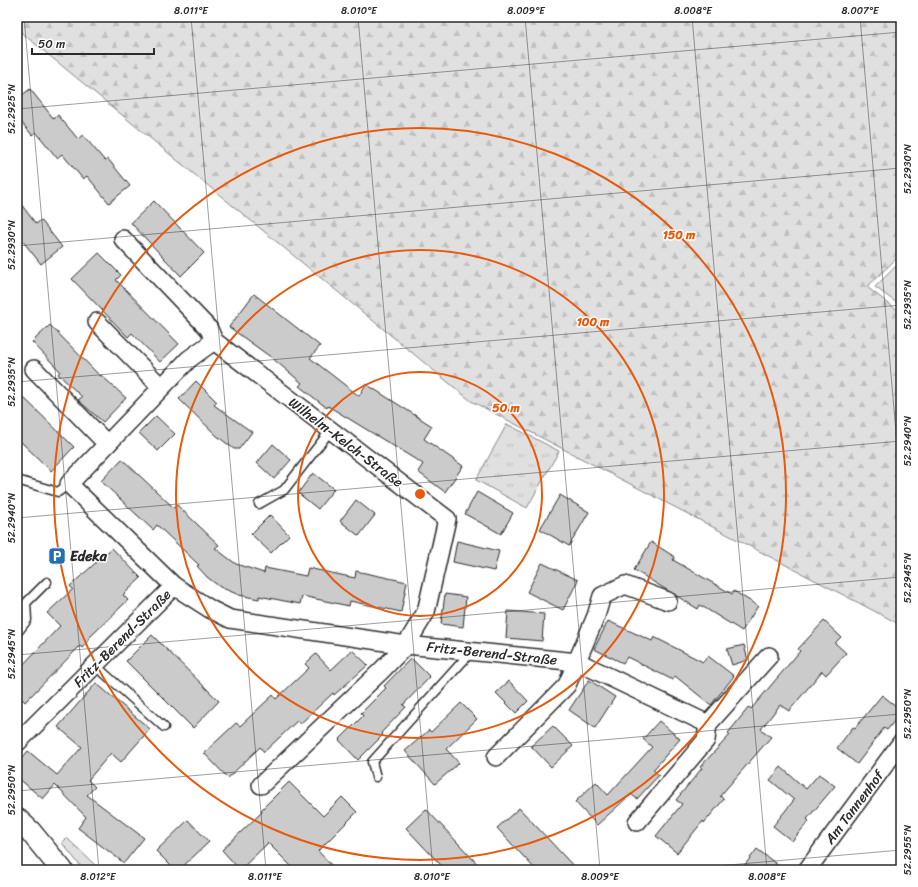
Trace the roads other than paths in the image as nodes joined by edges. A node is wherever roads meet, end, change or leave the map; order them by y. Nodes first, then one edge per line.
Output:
1 (123, 239) dead end
2 (97, 322) dead end
3 (214, 341) junction
4 (34, 369) dead end
5 (161, 387) junction
6 (330, 431) junction
7 (107, 444) junction
8 (17, 480) edge
9 (69, 484) junction
10 (259, 504) dead end
11 (47, 582) dead end
12 (174, 586) junction
13 (668, 601) dead end
14 (17, 632) edge
15 (406, 645) junction
16 (472, 651) junction
17 (769, 656) dead end
18 (578, 662) junction
19 (95, 665) junction
20 (708, 724) junction
21 (164, 727) dead end
22 (17, 743) edge
23 (901, 743) edge
24 (496, 757) dead end
25 (376, 777) dead end
26 (261, 785) dead end
27 (17, 819) edge
28 (637, 822) dead end
29 (62, 870) edge
30 (807, 870) edge

1 - 3 street, Wilhelm-Kelch-Straße
2 - 5 street
3 - 5 street
3 - 6 street, Wilhelm-Kelch-Straße
4 - 7 street
5 - 7 street
6 - 10 lane
6 - 15 street, Wilhelm-Kelch-Straße
7 - 9 street
8 - 9 lane
9 - 12 street
11 - 14 lane
12 - 15 street, Fritz-Berend-Straße
12 - 19 street, Fritz-Berend-Straße
13 - 18 street, Fritz-Berend-Straße
15 - 16 street, Fritz-Berend-Straße
15 - 26 street
16 - 18 street, Fritz-Berend-Straße
16 - 25 lane
17 - 20 street
18 - 20 street, Fritz-Berend-Straße
18 - 24 street, Fritz-Berend-Straße
19 - 21 lane
19 - 22 street, Fritz-Berend-Straße
20 - 28 street
23 - 30 street, Am Tannenhof
27 - 29 street

